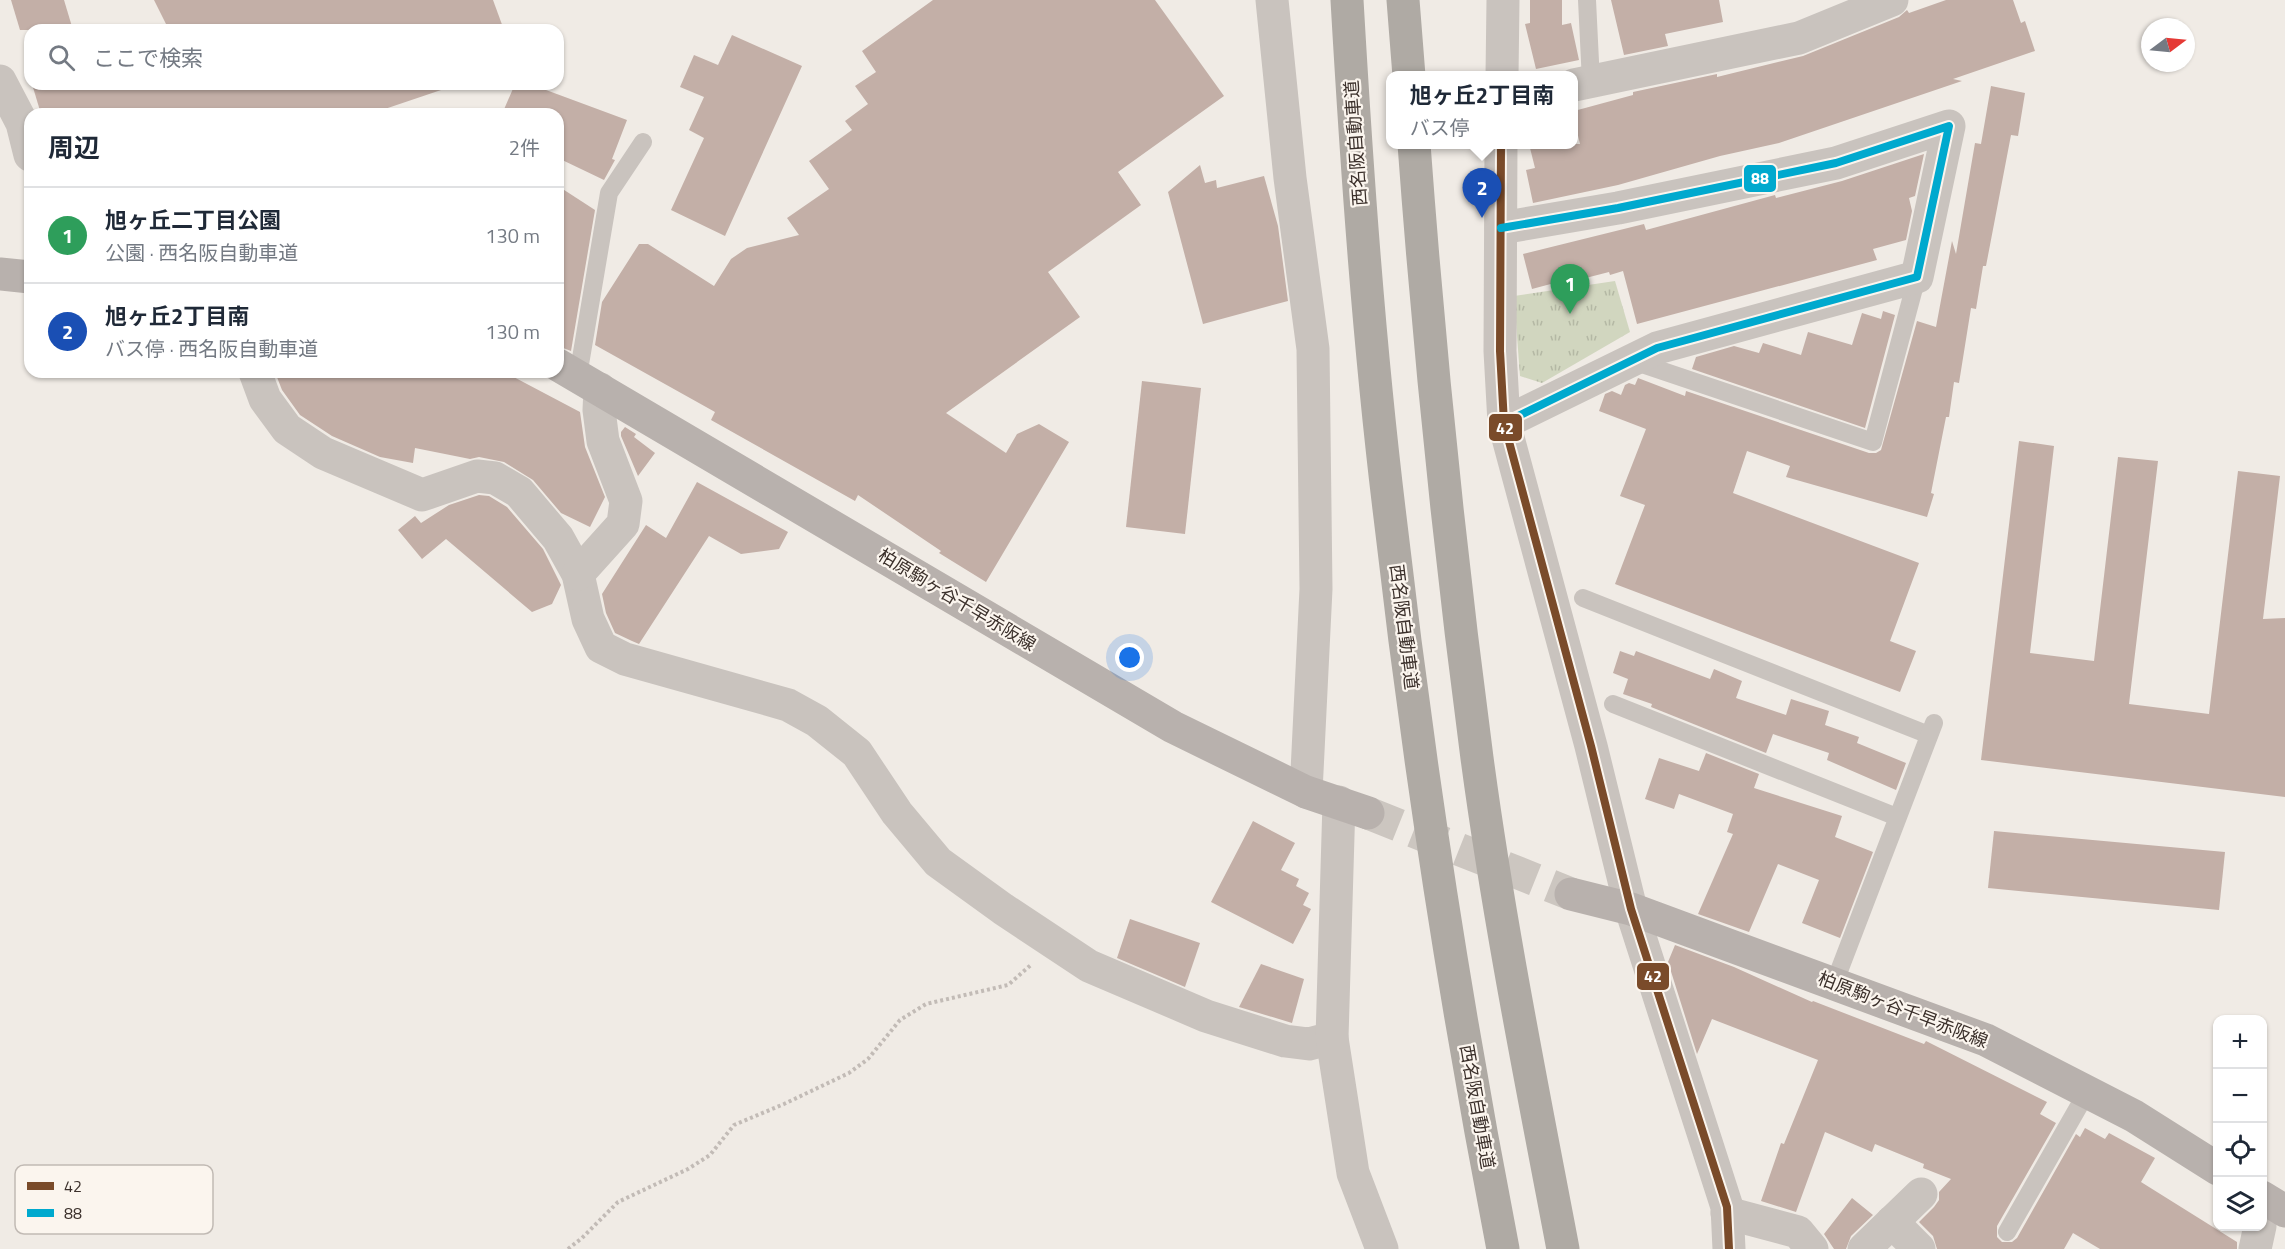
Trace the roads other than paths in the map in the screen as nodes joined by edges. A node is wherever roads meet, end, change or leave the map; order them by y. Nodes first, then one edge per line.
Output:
1 (1272, 0) edge
2 (1347, 0) edge
3 (1403, 0) edge
4 (1503, 0) edge
5 (1587, 0) edge
6 (1892, 0) edge
7 (1409, 71) edge
8 (1502, 71) edge
9 (0, 81) edge
10 (1582, 83) edge
11 (24, 131) edge
12 (643, 142) dead end
13 (1414, 149) edge
14 (1501, 149) edge
15 (1501, 228) junction
16 (0, 274) edge
17 (24, 277) edge
18 (1917, 277) junction
19 (1633, 360) junction
20 (578, 377) edge
21 (257, 378) edge
22 (1504, 423) junction
23 (578, 574) junction
24 (1583, 598) dead end
25 (1613, 704) dead end
26 (1306, 792) junction
27 (1353, 808) joint
28 (1898, 817) junction
29 (1571, 894) tunnel mouth
30 (1630, 909) junction
31 (1834, 984) junction
32 (1332, 1038) junction
33 (2087, 1092) junction
34 (2213, 1165) edge
35 (1921, 1194) dead end
36 (1727, 1213) junction
37 (1892, 1222) junction
38 (2260, 1231) edge
39 (2007, 1232) dead end
40 (1382, 1249) edge
41 (1503, 1249) edge
42 (1563, 1249) edge
43 (1729, 1249) edge
44 (1812, 1249) edge
45 (1864, 1249) edge
46 (1919, 1249) edge
47 (2255, 1249) edge

1 - 26 street
2 - 41 highway, 西名阪自動車道
3 - 7 highway
4 - 8 street
5 - 10 lane
6 - 10 street
9 - 11 street
12 - 20 lane
13 - 42 highway
14 - 15 street
15 - 18 street
15 - 22 street
16 - 17 main road
18 - 19 street
18 - 19 lane
19 - 22 street
20 - 23 street
20 - 26 main road, 柏原駒ヶ谷千早赤阪線
21 - 23 street
22 - 30 street
23 - 32 street
24 - 28 lane
25 - 28 lane
26 - 27 main road, 柏原駒ヶ谷千早赤阪線
27 - 32 street
28 - 31 lane
29 - 30 main road, 柏原駒ヶ谷千早赤阪線
30 - 31 main road, 柏原駒ヶ谷千早赤阪線
30 - 36 street
31 - 33 main road, 柏原駒ヶ谷千早赤阪線
32 - 40 street
33 - 34 main road, 柏原駒ヶ谷千早赤阪線
33 - 39 lane
35 - 37 street
36 - 43 street
36 - 44 street
37 - 45 street
37 - 46 street
38 - 47 street

